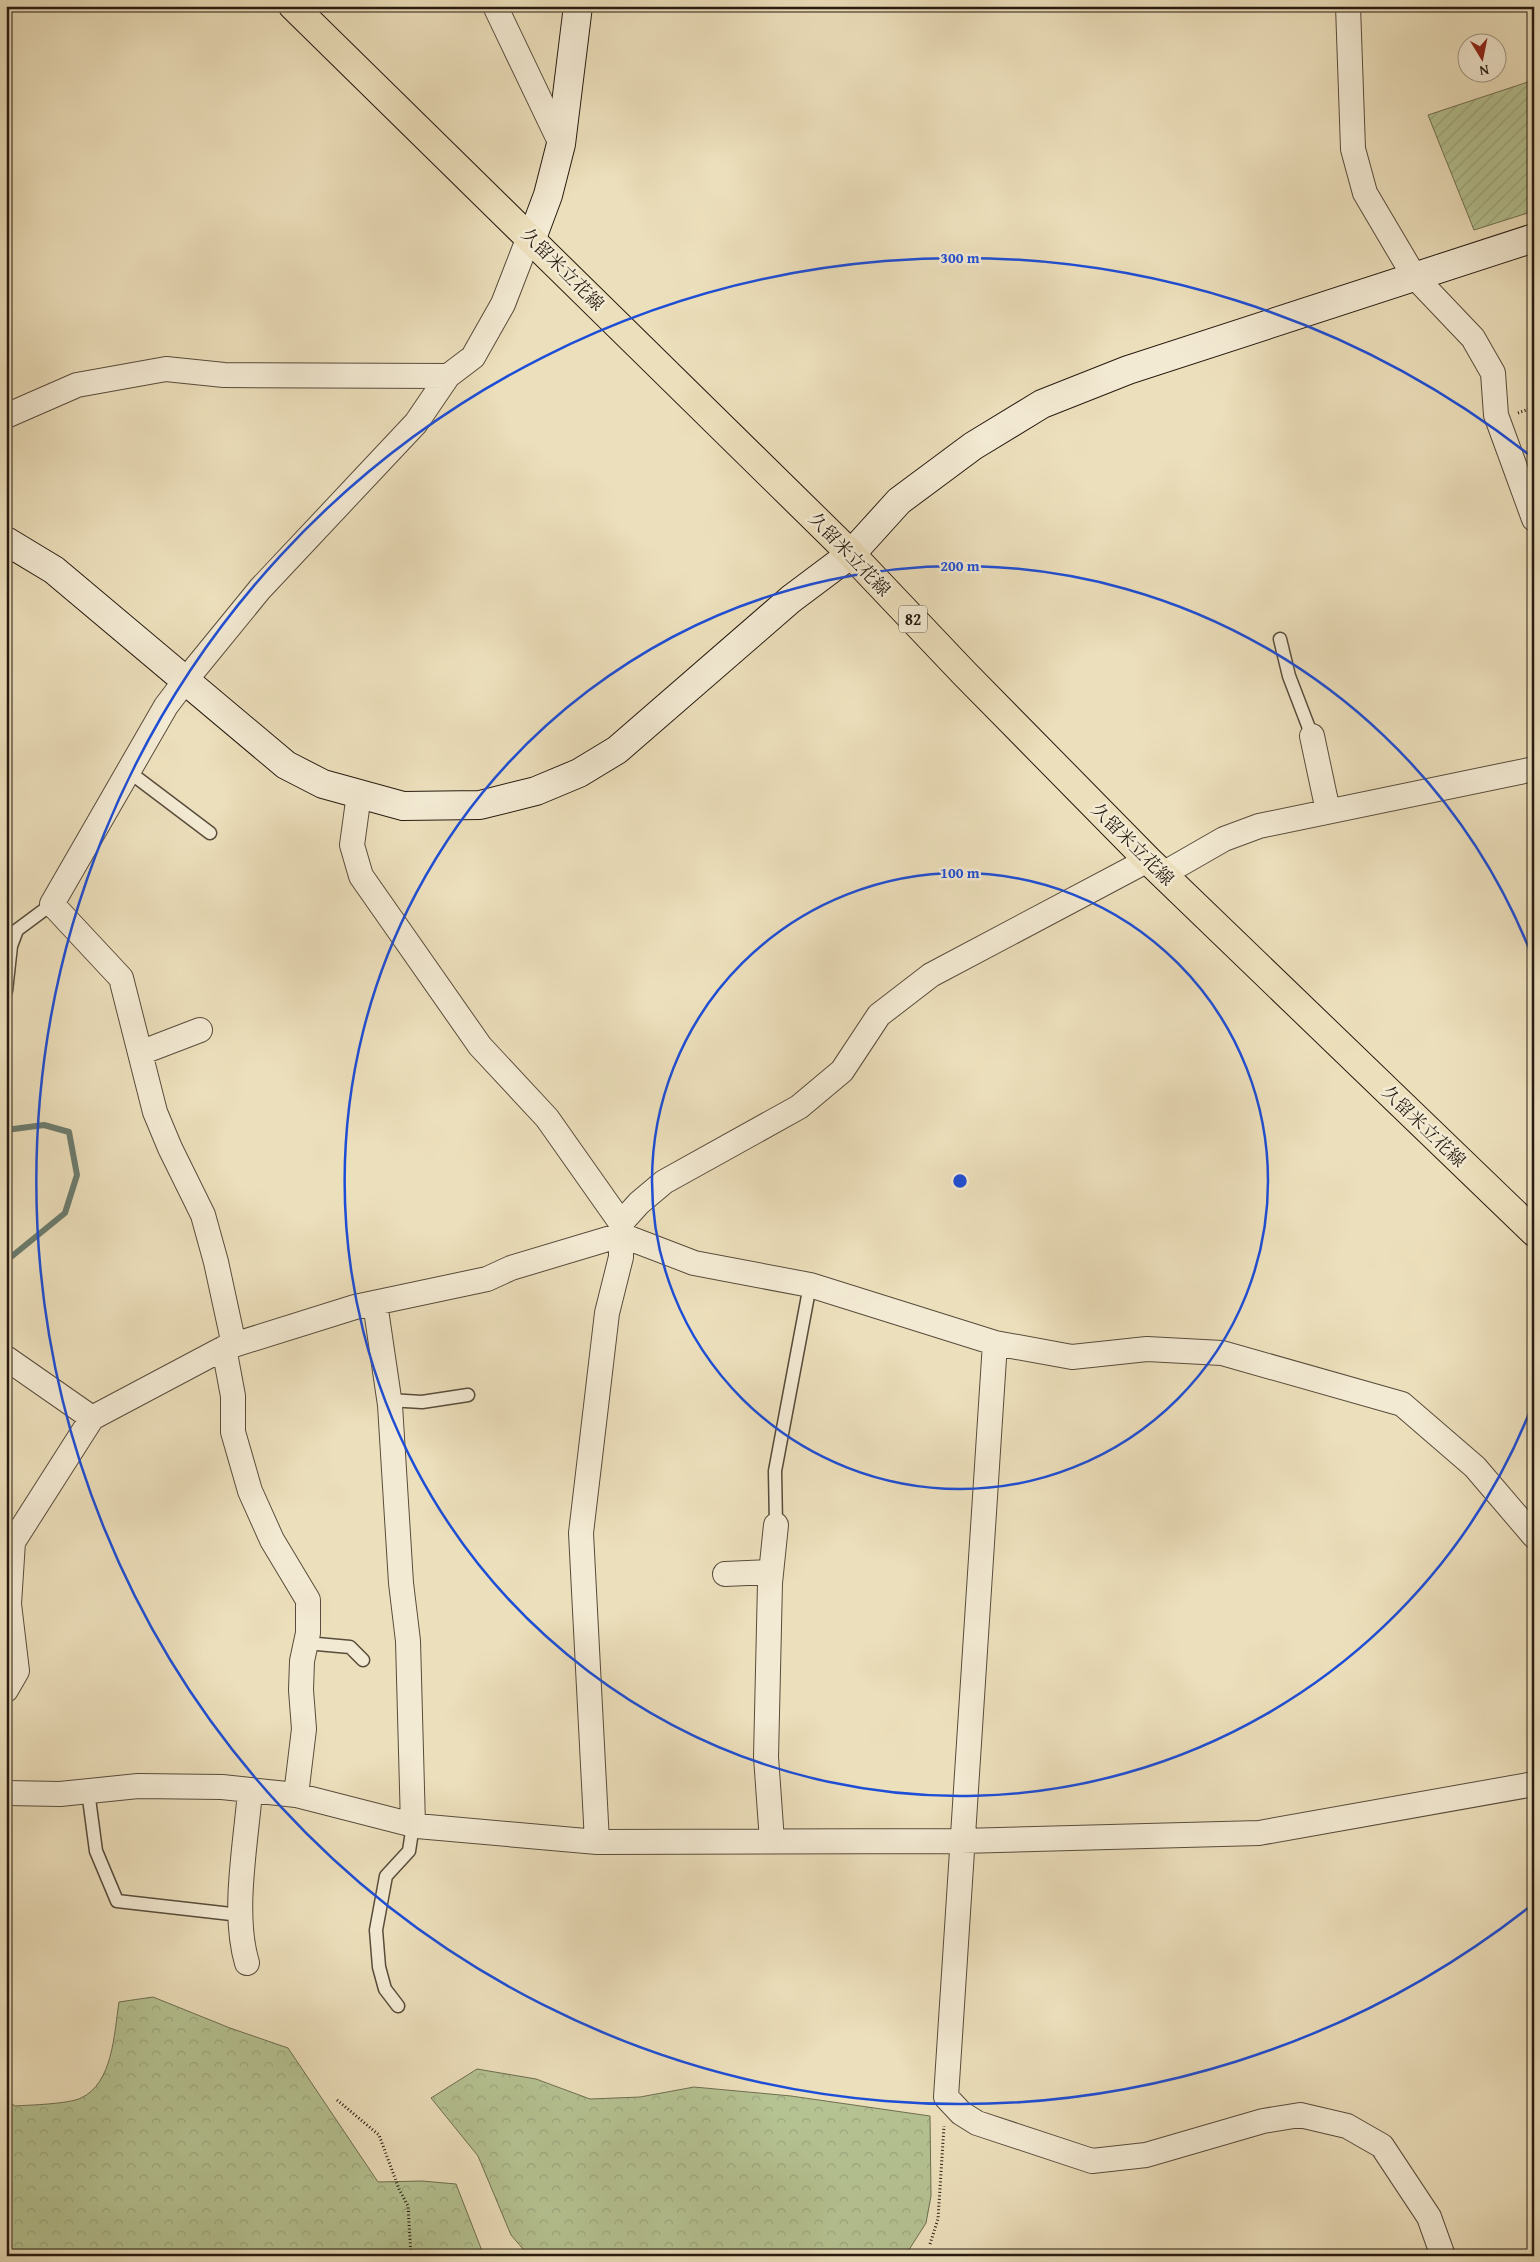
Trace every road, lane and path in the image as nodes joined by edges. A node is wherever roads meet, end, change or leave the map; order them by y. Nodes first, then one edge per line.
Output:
1 (293, 6) edge
2 (495, 6) edge
3 (578, 6) edge
4 (1348, 6) edge
5 (561, 144) junction
6 (532, 238) junction
7 (1534, 238) edge
8 (1414, 276) junction
9 (448, 376) junction
10 (6, 416) edge
11 (1534, 518) edge
12 (6, 541) edge
13 (851, 554) junction
14 (1280, 639) dead end
15 (185, 682) junction
16 (1312, 736) joint
17 (1534, 769) edge
18 (128, 771) junction
19 (359, 794) junction
20 (1328, 811) junction
21 (210, 833) dead end
22 (1156, 867) junction
23 (52, 904) junction
24 (6, 991) edge
25 (200, 1030) dead end
26 (140, 1053) junction
27 (621, 1229) junction
28 (1534, 1232) edge
29 (810, 1285) junction
30 (375, 1303) junction
31 (995, 1343) junction
32 (229, 1347) junction
33 (6, 1358) edge
34 (468, 1395) dead end
35 (389, 1400) junction
36 (92, 1418) junction
37 (776, 1525) joint
38 (1534, 1536) edge
39 (771, 1572) junction
40 (725, 1574) dead end
41 (306, 1643) junction
42 (364, 1660) dead end
43 (6, 1690) edge
44 (1534, 1784) edge
45 (88, 1791) junction
46 (250, 1791) junction
47 (6, 1793) edge
48 (296, 1795) junction
49 (412, 1825) junction
50 (772, 1841) junction
51 (961, 1841) junction
52 (597, 1842) junction
53 (240, 1915) junction
54 (247, 1963) dead end
55 (398, 2006) dead end
56 (946, 2097) junction
57 (337, 2100) dead end
58 (930, 2244) dead end
59 (411, 2256) edge
60 (1443, 2256) edge

1 - 6 main road, 久留米立花線 / 82
2 - 5 street
3 - 5 street
4 - 8 street
5 - 6 street
6 - 9 street
6 - 13 main road, 久留米立花線 / 82
7 - 8 street
8 - 11 street
8 - 13 street
9 - 10 street
9 - 15 street
12 - 15 street
13 - 19 street
13 - 22 main road, 久留米立花線 / 82
14 - 16 lane
15 - 18 street
15 - 19 street
16 - 20 street
17 - 20 street
18 - 21 lane
18 - 23 street
19 - 27 street
20 - 22 street
22 - 27 street
22 - 28 main road, 久留米立花線 / 82
23 - 24 lane
23 - 26 street
25 - 26 street
26 - 32 street
27 - 29 street
27 - 30 street
27 - 52 street
29 - 31 street
29 - 37 lane
30 - 32 street
30 - 35 street
31 - 38 street
31 - 51 street
32 - 36 street
32 - 41 street
33 - 36 street
34 - 35 lane
35 - 49 street
36 - 43 street
37 - 39 street
39 - 40 street
39 - 50 street
41 - 42 lane
41 - 48 street
44 - 51 street
45 - 46 street
45 - 47 street
45 - 53 lane
46 - 48 street
46 - 53 street
48 - 49 street
49 - 52 street
49 - 55 lane
50 - 51 street
50 - 52 street
51 - 56 street
53 - 54 street
56 - 58 path
56 - 60 street
57 - 59 path

